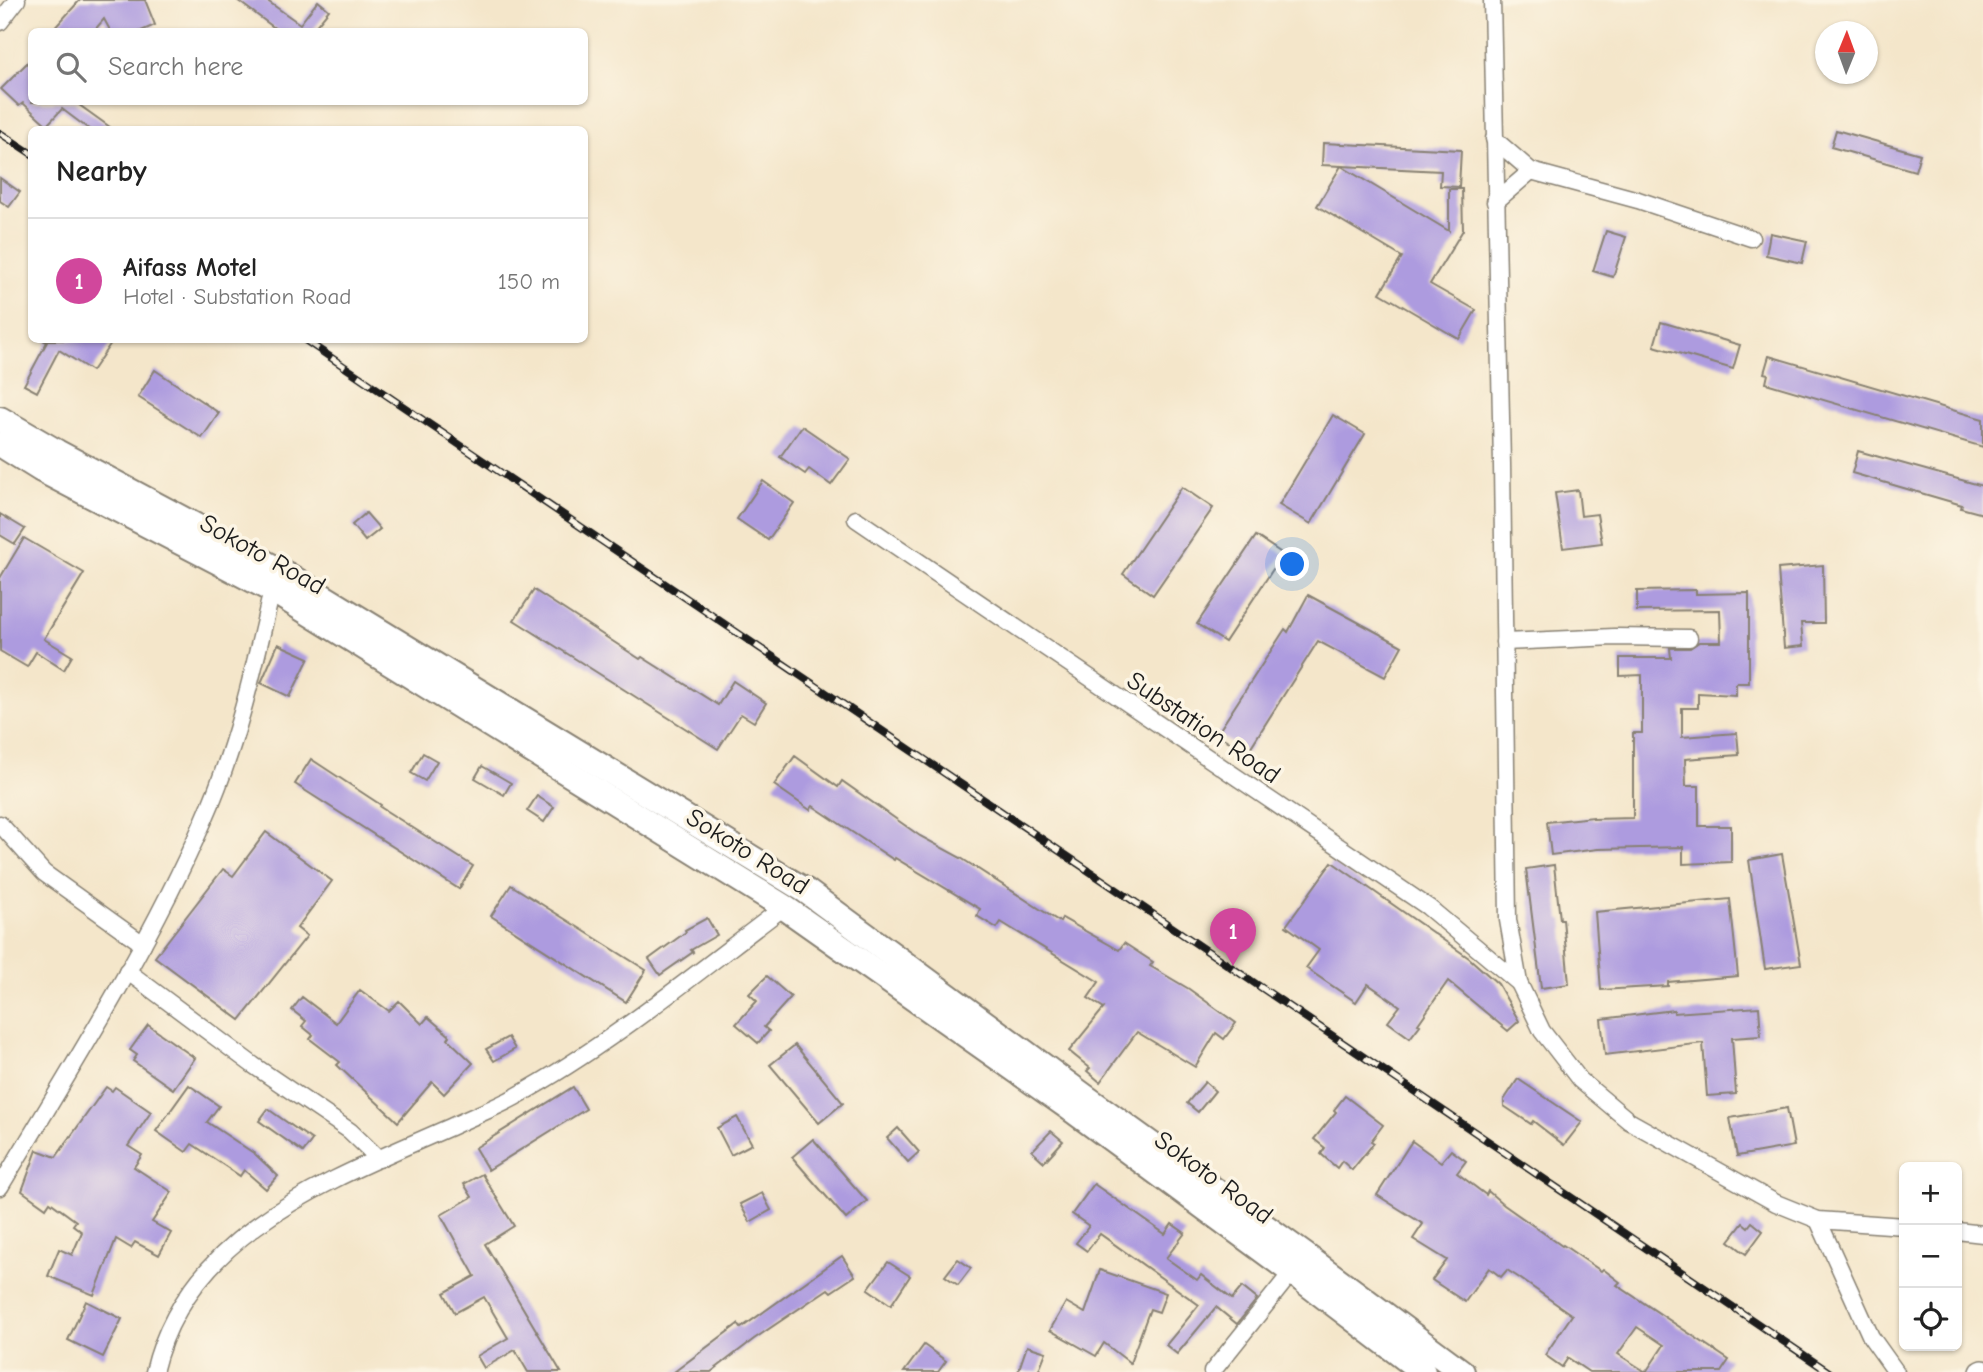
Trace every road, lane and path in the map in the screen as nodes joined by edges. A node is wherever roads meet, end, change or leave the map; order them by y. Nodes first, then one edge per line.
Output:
1 (17, 0) edge
2 (1492, 0) edge
3 (0, 22) edge
4 (1494, 139) junction
5 (1531, 171) junction
6 (1495, 202) junction
7 (1751, 238) dead end
8 (0, 419) edge
9 (0, 444) edge
10 (856, 519) dead end
11 (272, 590) junction
12 (1689, 638) dead end
13 (1504, 642) junction
14 (0, 824) edge
15 (784, 907) junction
16 (143, 944) junction
17 (127, 971) junction
18 (1519, 983) junction
19 (380, 1159) junction
20 (0, 1186) edge
21 (1818, 1220) junction
22 (1899, 1226) edge
23 (1962, 1232) edge
24 (1983, 1234) edge
25 (1292, 1272) junction
26 (154, 1372) edge
27 (1212, 1372) edge
28 (1423, 1372) edge
29 (1462, 1372) edge
30 (1896, 1372) edge

1 - 3 street
2 - 4 street
4 - 5 street
4 - 6 street
5 - 6 street
5 - 7 street
6 - 13 street
8 - 29 main road, Sokoto Road
9 - 11 main road, Sokoto Road
10 - 18 street, Substation Road
11 - 15 main road, Sokoto Road
11 - 16 street
12 - 13 street
13 - 18 street
14 - 16 street
15 - 19 street
15 - 25 main road, Sokoto Road
16 - 17 street
17 - 19 street
17 - 20 street
18 - 21 street
19 - 26 street
21 - 22 street
21 - 30 street
23 - 24 street
25 - 27 street
25 - 28 main road, Sokoto Road

